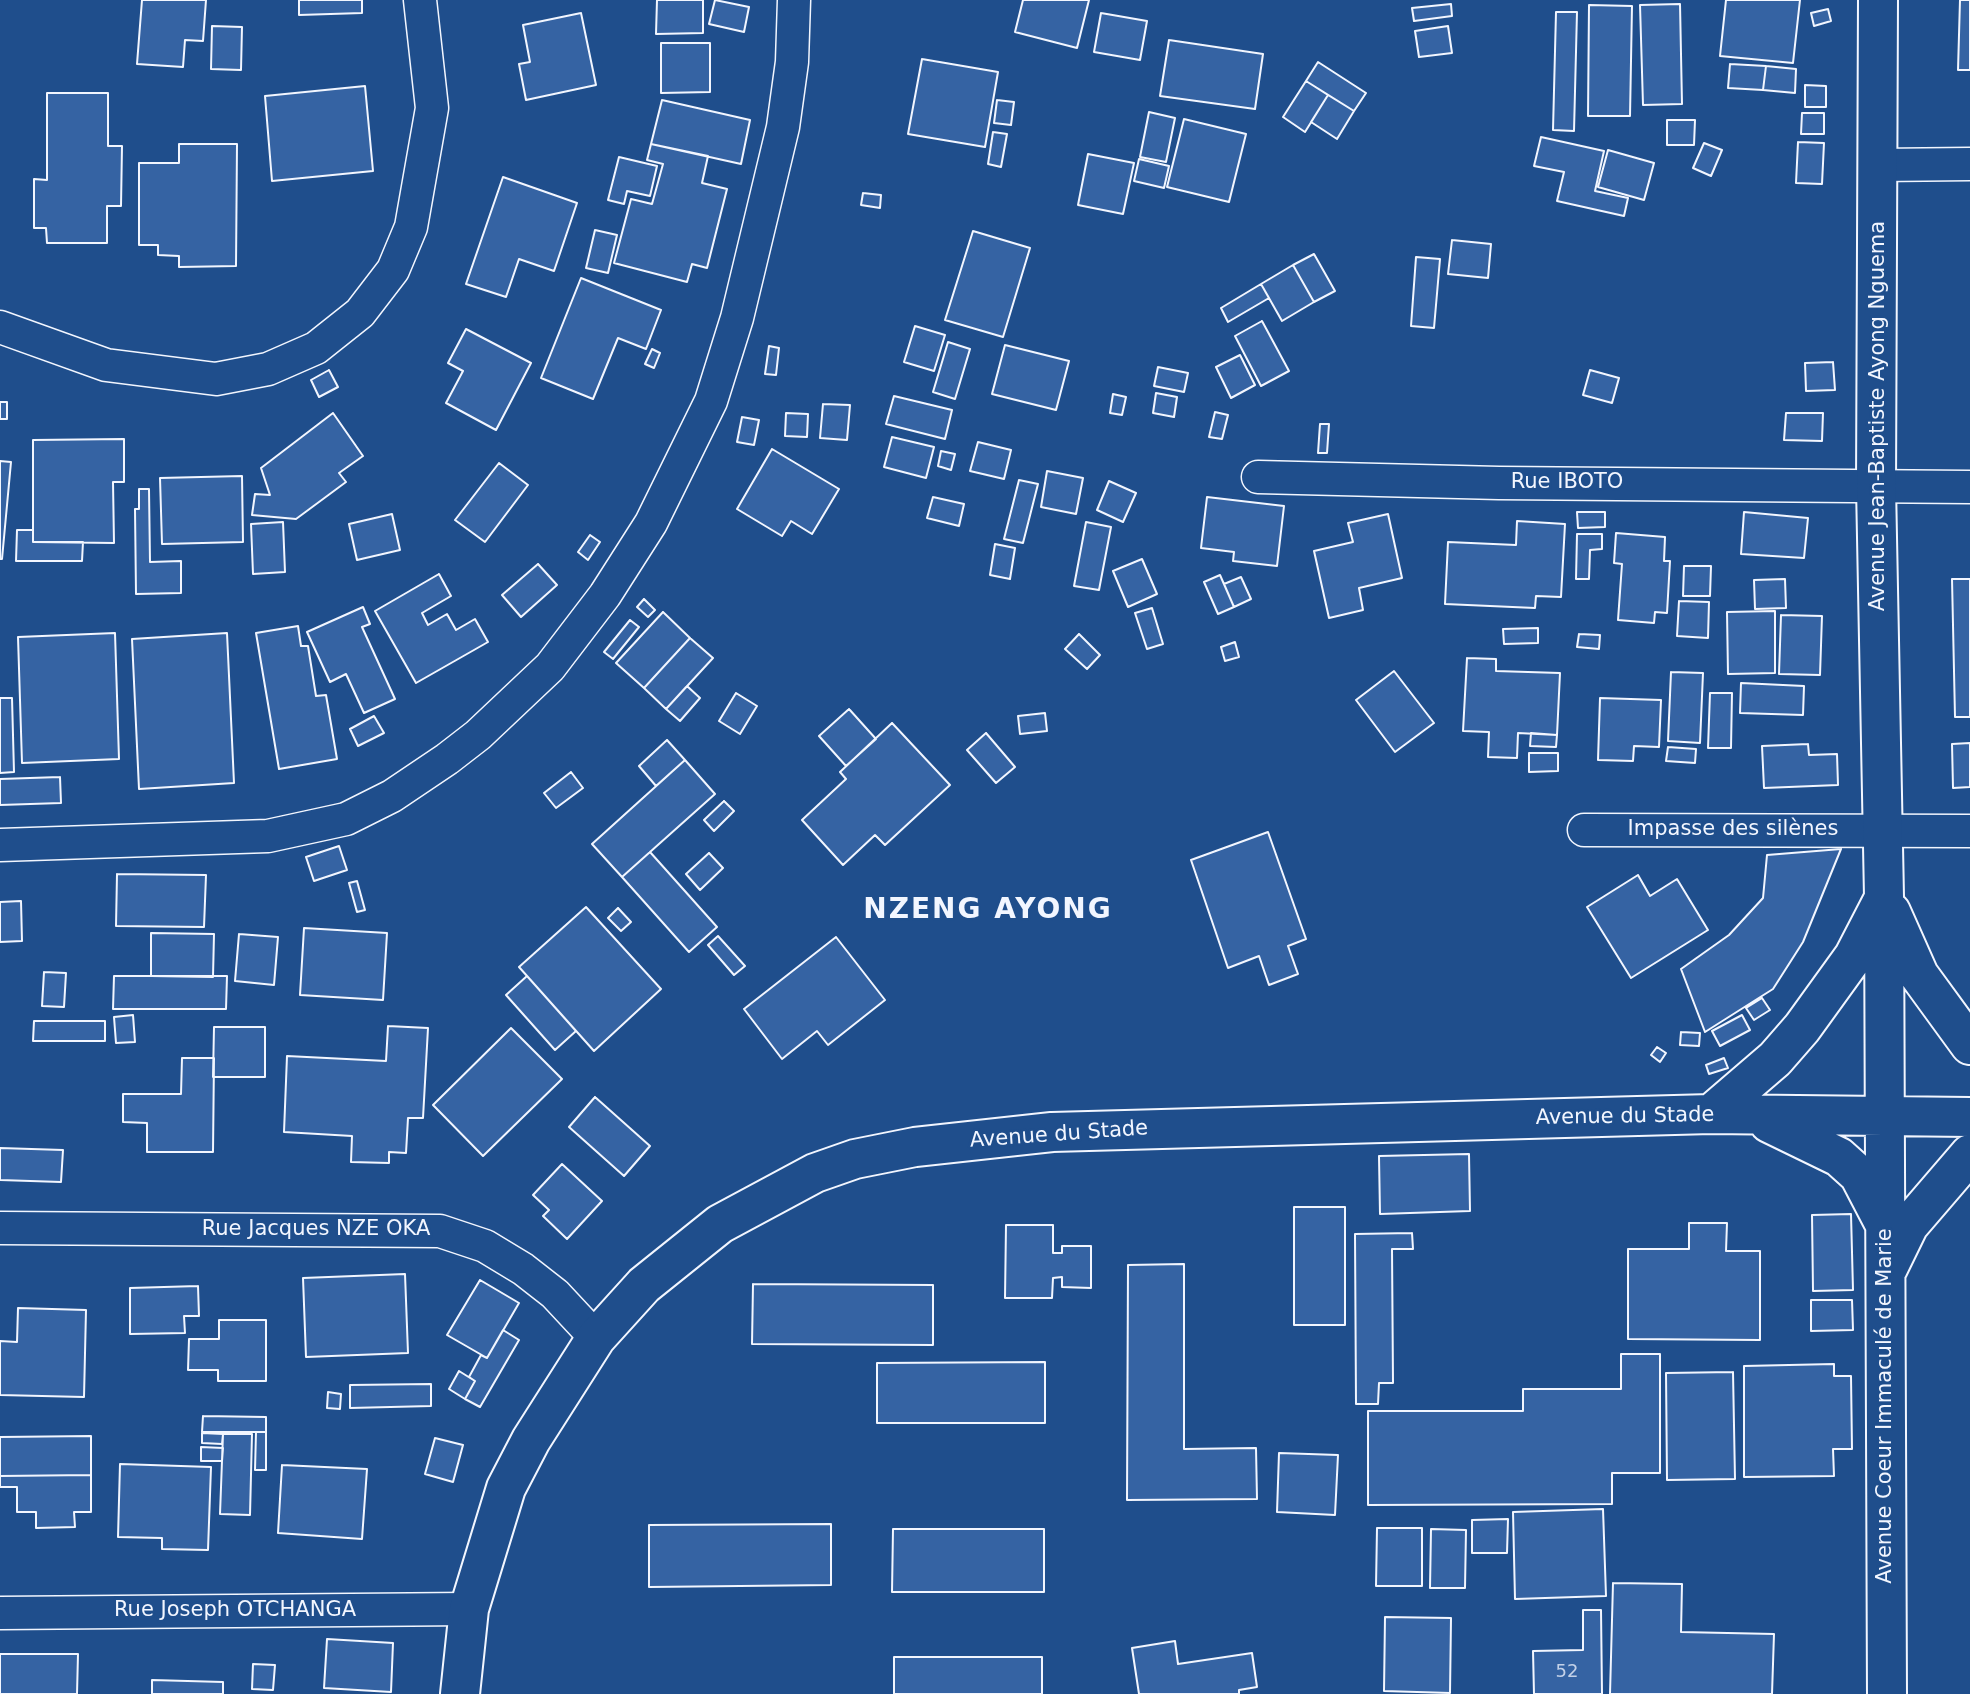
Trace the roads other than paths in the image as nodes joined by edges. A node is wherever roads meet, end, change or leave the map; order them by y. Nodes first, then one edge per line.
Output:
1 (420, 0) edge
2 (794, 0) edge
3 (1878, 0) edge
4 (1970, 164) edge
5 (1879, 165) junction
6 (0, 327) edge
7 (1258, 477) dead end
8 (1876, 486) junction
9 (1970, 487) edge
10 (1584, 830) dead end
11 (1883, 831) junction
12 (1970, 831) edge
13 (0, 845) edge
14 (1884, 897) junction
15 (1970, 1045) edge
16 (1711, 1114) junction
17 (1751, 1116) junction
18 (1970, 1117) edge
19 (1885, 1118) junction
20 (1970, 1154) edge
21 (1885, 1226) junction
22 (0, 1228) edge
23 (1885, 1277) junction
24 (596, 1338) junction
25 (469, 1609) junction
26 (0, 1613) edge
27 (460, 1694) edge
28 (1887, 1694) edge

1 - 6 street
2 - 13 street
3 - 5 main road, Avenue Jean-Baptiste Ayong Nguema
4 - 5 street
5 - 8 main road, Avenue Jean-Baptiste Ayong Nguema
7 - 8 street, Rue IBOTO
8 - 9 street, Rue IBOTO
8 - 11 main road, Avenue Jean-Baptiste Ayong Nguema
10 - 11 street, Impasse des silènes
11 - 12 street, Impasse des silènes
11 - 14 main road
14 - 15 main road
14 - 16 main road
14 - 19 main road
16 - 17 main road, Avenue du Stade
16 - 24 main road, Avenue du Stade
17 - 19 main road, Avenue du Stade
17 - 21 main road
18 - 19 main road, Avenue du Stade
19 - 21 main road, Avenue Coeur Immaculé de Marie
20 - 23 main road
21 - 23 main road, Avenue Coeur Immaculé de Marie
22 - 24 street, Rue Jacques NZE OKA
23 - 28 main road, Avenue Coeur Immaculé de Marie
24 - 25 main road, Avenue du Stade
25 - 26 street, Rue Joseph OTCHANGA
25 - 27 main road, Avenue du Stade

